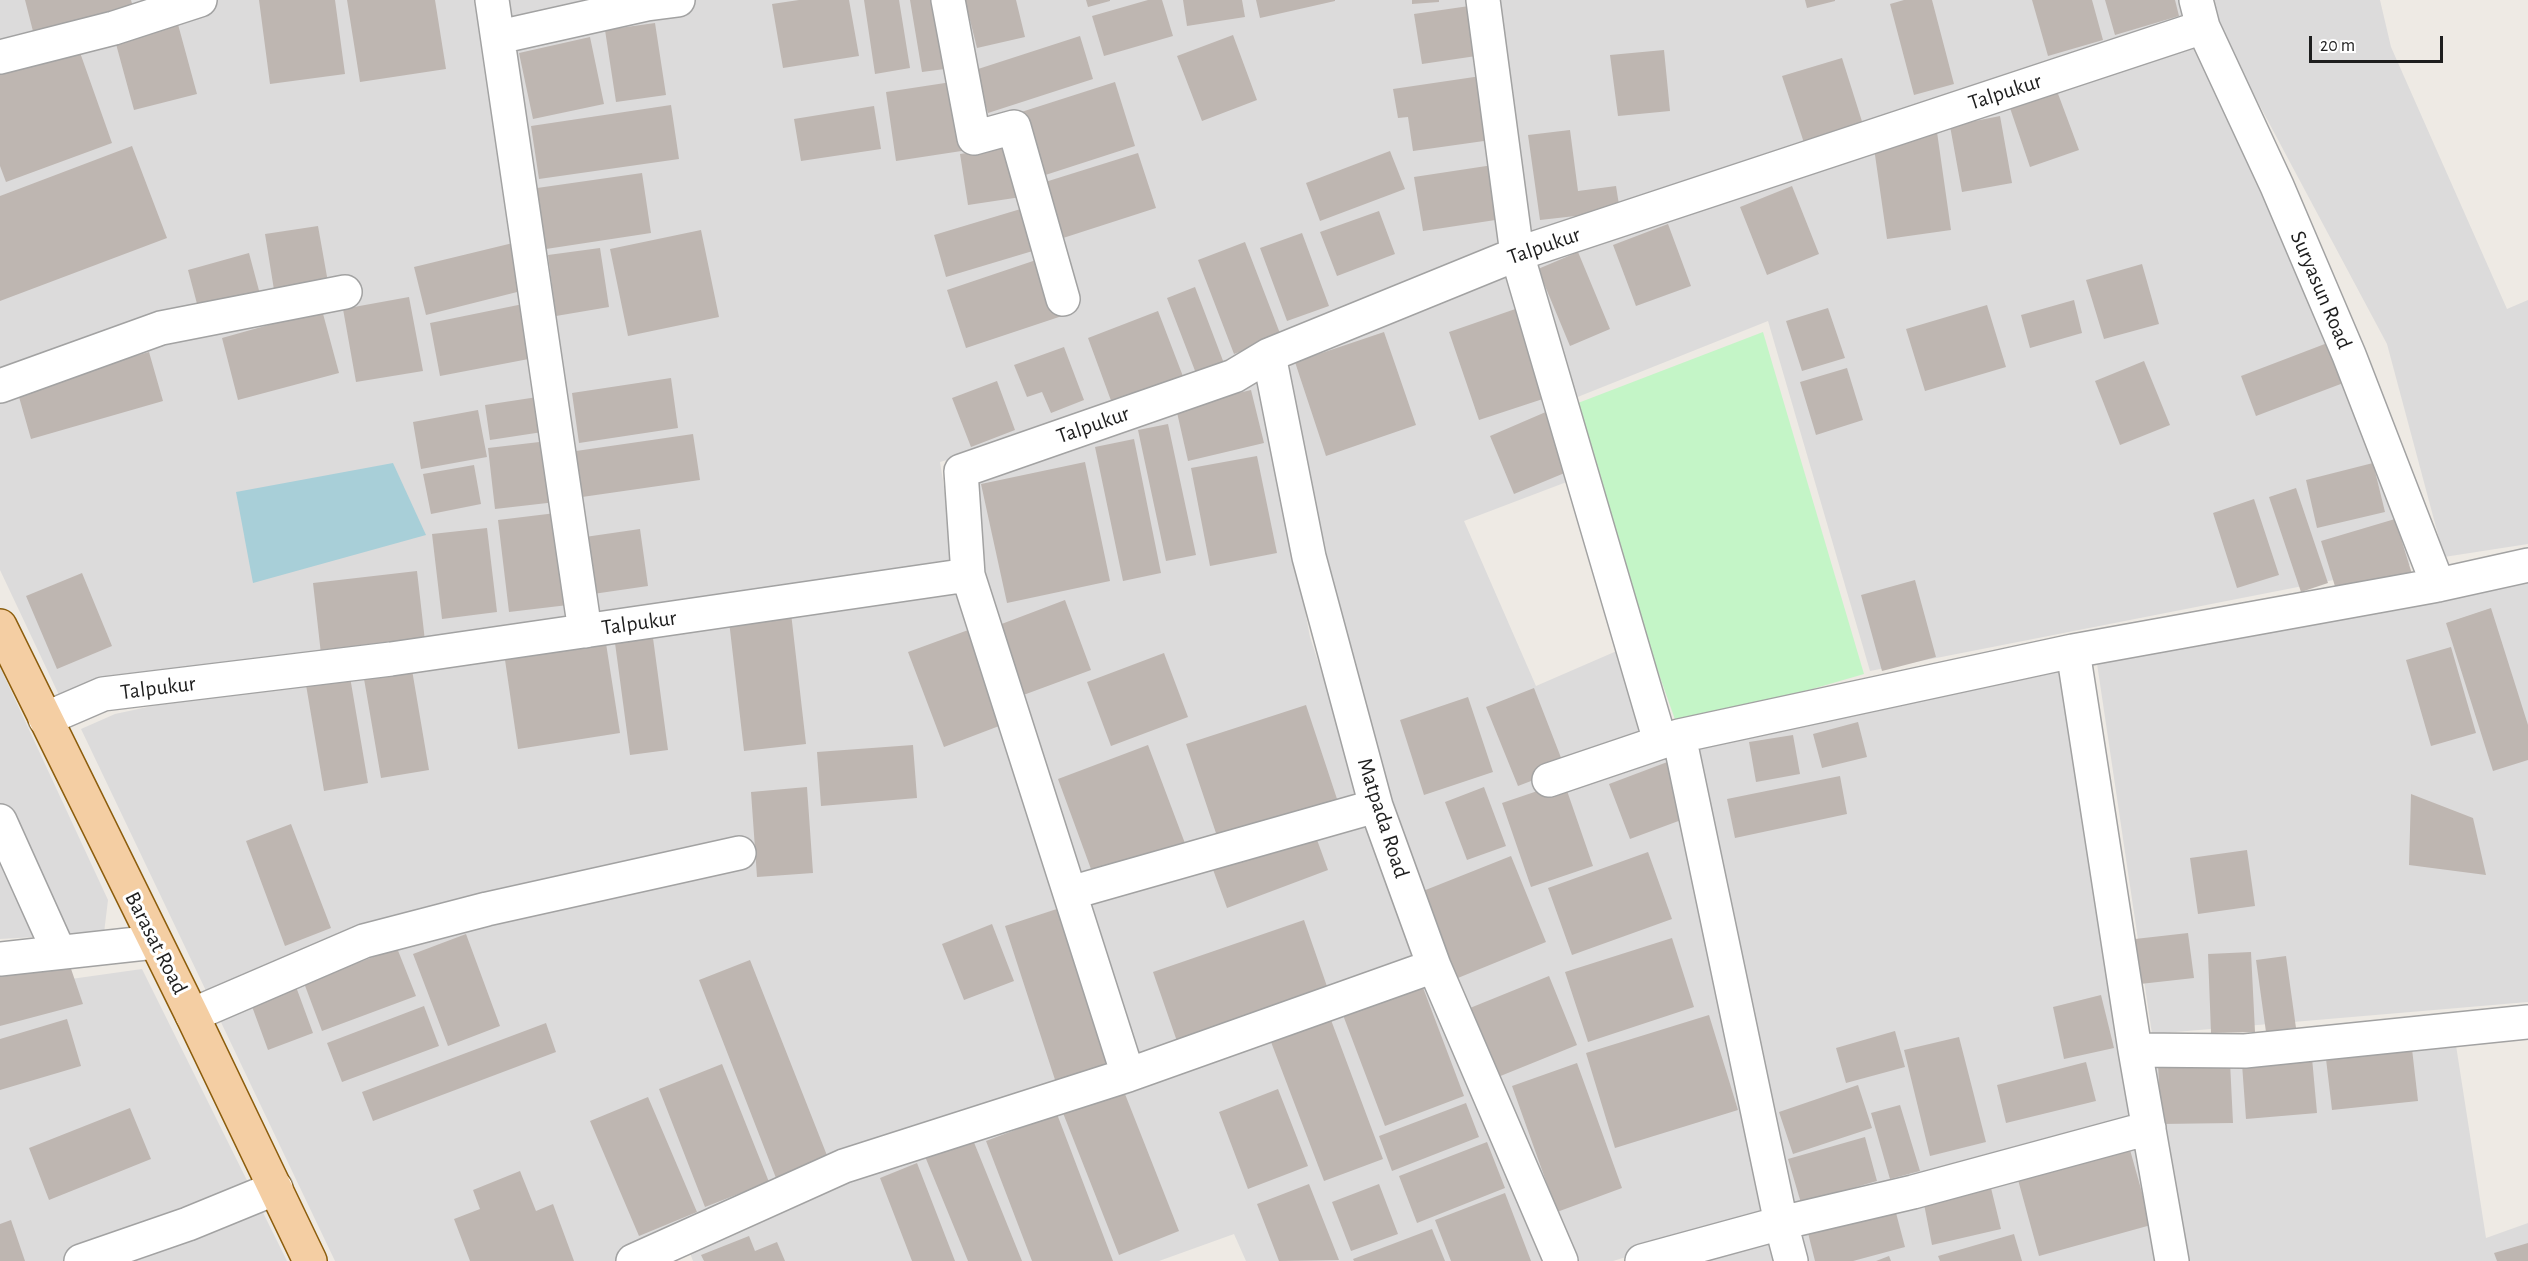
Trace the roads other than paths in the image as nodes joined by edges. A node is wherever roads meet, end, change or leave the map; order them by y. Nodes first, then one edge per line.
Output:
1 (200, 0) edge
2 (492, 0) edge
3 (678, 0) edge
4 (948, 0) edge
5 (1483, 0) edge
6 (2199, 13) edge
7 (499, 37) junction
8 (0, 57) edge
9 (1517, 254) junction
10 (345, 292) dead end
11 (1063, 299) dead end
12 (1269, 355) junction
13 (0, 386) edge
14 (2528, 565) edge
15 (968, 575) junction
16 (2439, 585) junction
17 (0, 626) edge
18 (585, 631) junction
19 (2073, 651) junction
20 (45, 719) junction
21 (1670, 739) junction
22 (1549, 780) dead end
23 (1376, 806) junction
24 (0, 821) edge
25 (738, 853) dead end
26 (1070, 893) junction
27 (155, 942) junction
28 (59, 952) junction
29 (0, 959) edge
30 (1434, 966) junction
31 (192, 1015) junction
32 (2528, 1022) edge
33 (2135, 1050) junction
34 (1128, 1075) junction
35 (2149, 1128) junction
36 (276, 1188) junction
37 (1781, 1222) junction
38 (81, 1261) edge
39 (310, 1261) edge
40 (633, 1261) edge
41 (1561, 1261) edge
42 (1642, 1261) edge
43 (1791, 1261) edge
44 (2172, 1261) edge

1 - 8 street
2 - 7 street
3 - 7 street
4 - 11 street
5 - 9 street
6 - 9 street, Talpukur
6 - 16 street, Suryasun Road
7 - 18 street
9 - 12 street, Talpukur
9 - 21 street
10 - 13 street
12 - 15 street, Talpukur
12 - 23 street, Matpada Road
14 - 16 street
15 - 18 street, Talpukur
15 - 26 street
16 - 19 street
17 - 20 main road, Barasat Road
18 - 20 street, Talpukur
19 - 21 street
19 - 33 street
20 - 27 main road, Barasat Road
21 - 22 street
21 - 37 street
23 - 26 street
23 - 30 street, Matpada Road
24 - 28 street
25 - 31 street
26 - 34 street
27 - 28 street
27 - 31 main road, Barasat Road
28 - 29 street
30 - 34 street
30 - 41 street, Matpada Road
31 - 36 main road, Barasat Road
32 - 33 street
33 - 35 street
34 - 40 street
35 - 37 street
35 - 44 street
36 - 38 street
36 - 39 main road, Barasat Road
37 - 42 street
37 - 43 street

